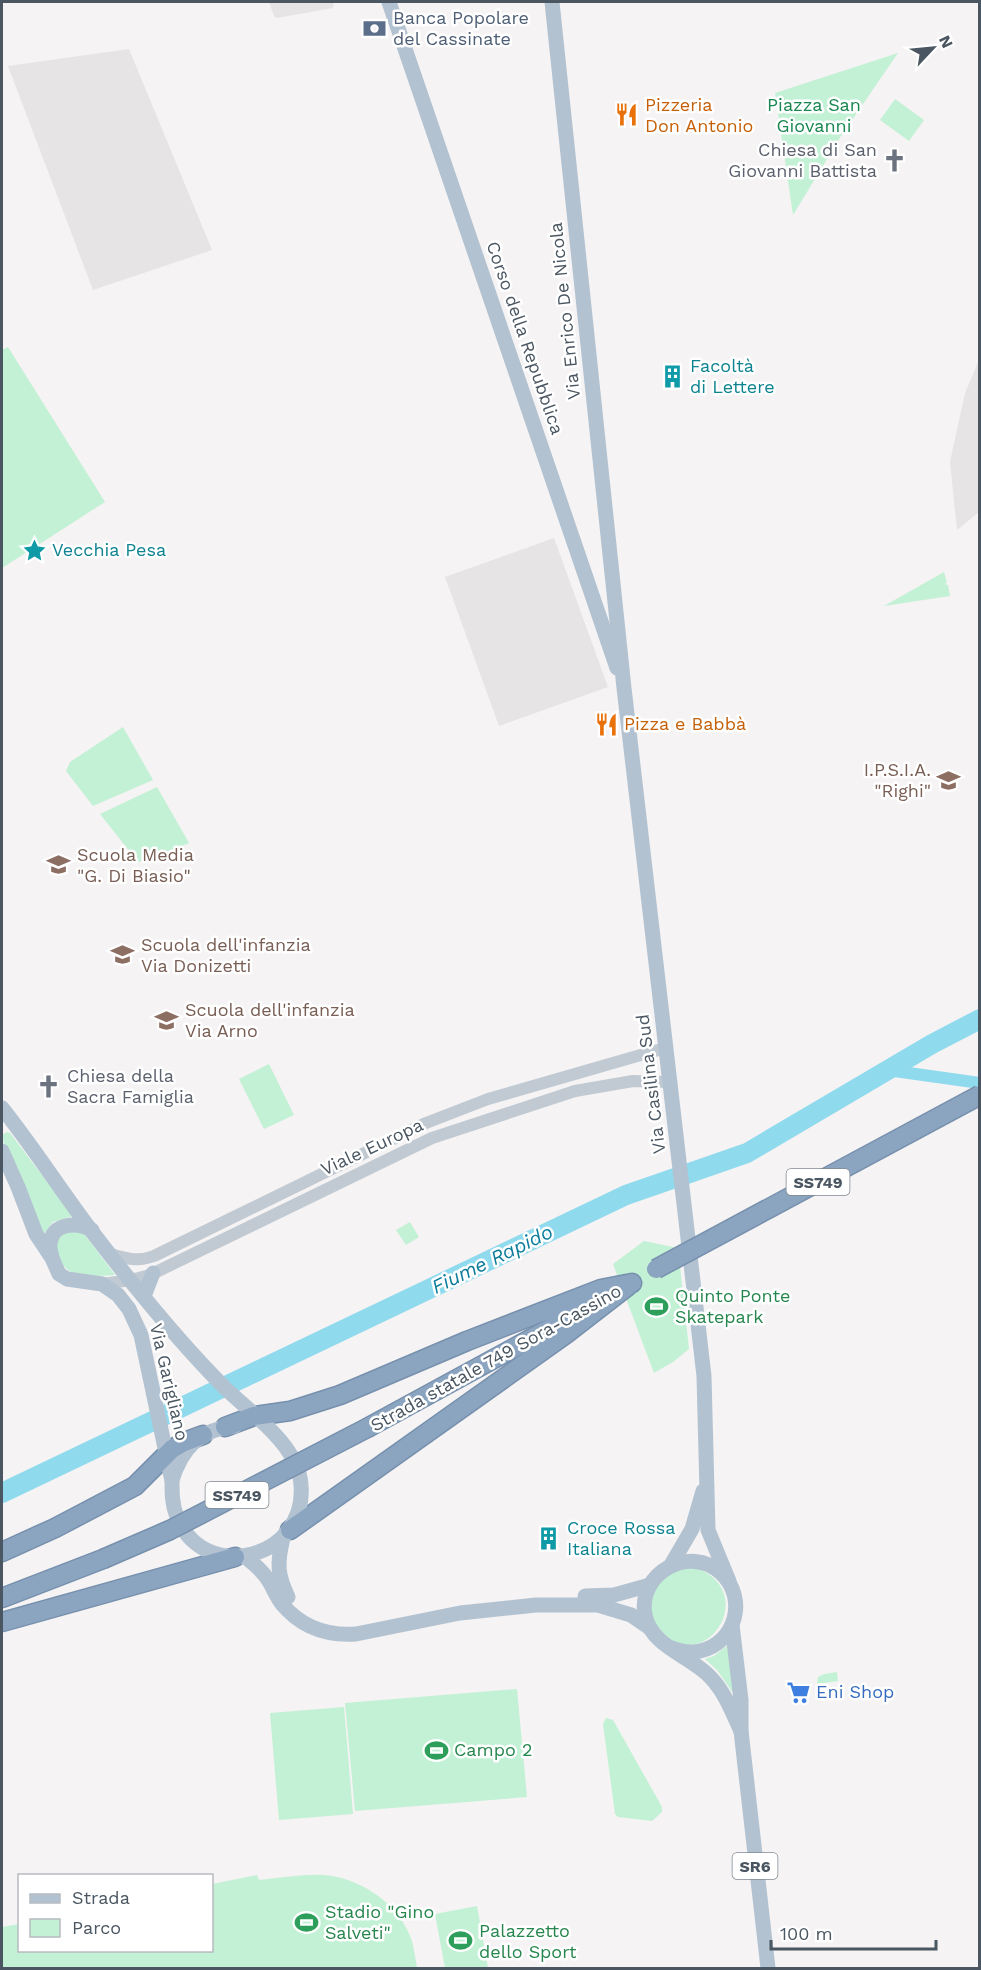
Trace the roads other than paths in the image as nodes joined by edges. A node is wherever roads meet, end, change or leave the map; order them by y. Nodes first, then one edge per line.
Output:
1 (389, 2) edge
2 (552, 2) edge
3 (617, 616) junction
4 (601, 621) junction
5 (624, 688) junction
6 (665, 1048) junction
7 (669, 1082) junction
8 (980, 1095) edge
9 (2, 1108) edge
10 (2, 1151) edge
11 (92, 1230) junction
12 (111, 1254) junction
13 (52, 1258) junction
14 (153, 1273) junction
15 (131, 1280) junction
16 (632, 1283) junction
17 (102, 1284) junction
18 (144, 1296) junction
19 (250, 1412) junction
20 (225, 1426) junction
21 (203, 1435) junction
22 (284, 1445) junction
23 (164, 1449) junction
24 (707, 1477) junction
25 (172, 1481) junction
26 (286, 1534) junction
27 (2, 1552) edge
28 (240, 1557) junction
29 (671, 1565) junction
30 (729, 1581) junction
31 (650, 1585) junction
32 (2, 1598) edge
33 (598, 1601) junction
34 (2, 1622) edge
35 (732, 1625) junction
36 (650, 1628) junction
37 (669, 1647) junction
38 (741, 1731) junction
39 (768, 1968) edge

1 - 4 main road, Corso della Repubblica
2 - 3 main road, Via Enrico De Nicola
3 - 4 main road
3 - 5 main road, Via Enrico De Nicola
4 - 5 main road, Corso della Repubblica
5 - 6 main road, Via Casilina Sud
6 - 7 main road, Via Casilina Sud
6 - 12 street, Viale Europa
7 - 14 street, Viale Europa
7 - 24 main road, Via Casilina Sud
8 - 16 highway, Strada statale 749 Sora-Cassino / SS749, bridge
9 - 11 main road, Via Garigliano
10 - 13 main road
11 - 12 main road, Via Garigliano
11 - 13 main road
12 - 15 main road, Via Garigliano
13 - 17 main road
14 - 15 street, Viale Europa
14 - 18 main road
15 - 17 street, Viale Europa
15 - 18 main road, Via Garigliano
16 - 19 highway
16 - 26 highway
16 - 32 highway, Strada statale 749 Sora-Cassino / SS749, bridge
17 - 23 main road, Via Garigliano
18 - 19 main road, Via Garigliano
19 - 20 highway
19 - 22 main road, Via Garigliano
20 - 21 main road
20 - 22 main road
21 - 23 highway
21 - 25 main road
22 - 26 main road
23 - 25 main road, Via Garigliano
23 - 27 highway
24 - 29 main road, Via Casilina Sud
24 - 30 main road, Via Casilina Sud
25 - 28 main road
26 - 28 main road
26 - 33 main road
28 - 33 main road
28 - 34 highway
29 - 30 main road
29 - 31 main road
30 - 35 main road, SR6
31 - 33 main road
31 - 36 main road
33 - 36 main road
35 - 37 main road
35 - 38 main road, SR6
36 - 37 main road, SR6
37 - 38 main road, SR6
38 - 39 main road, SR6

